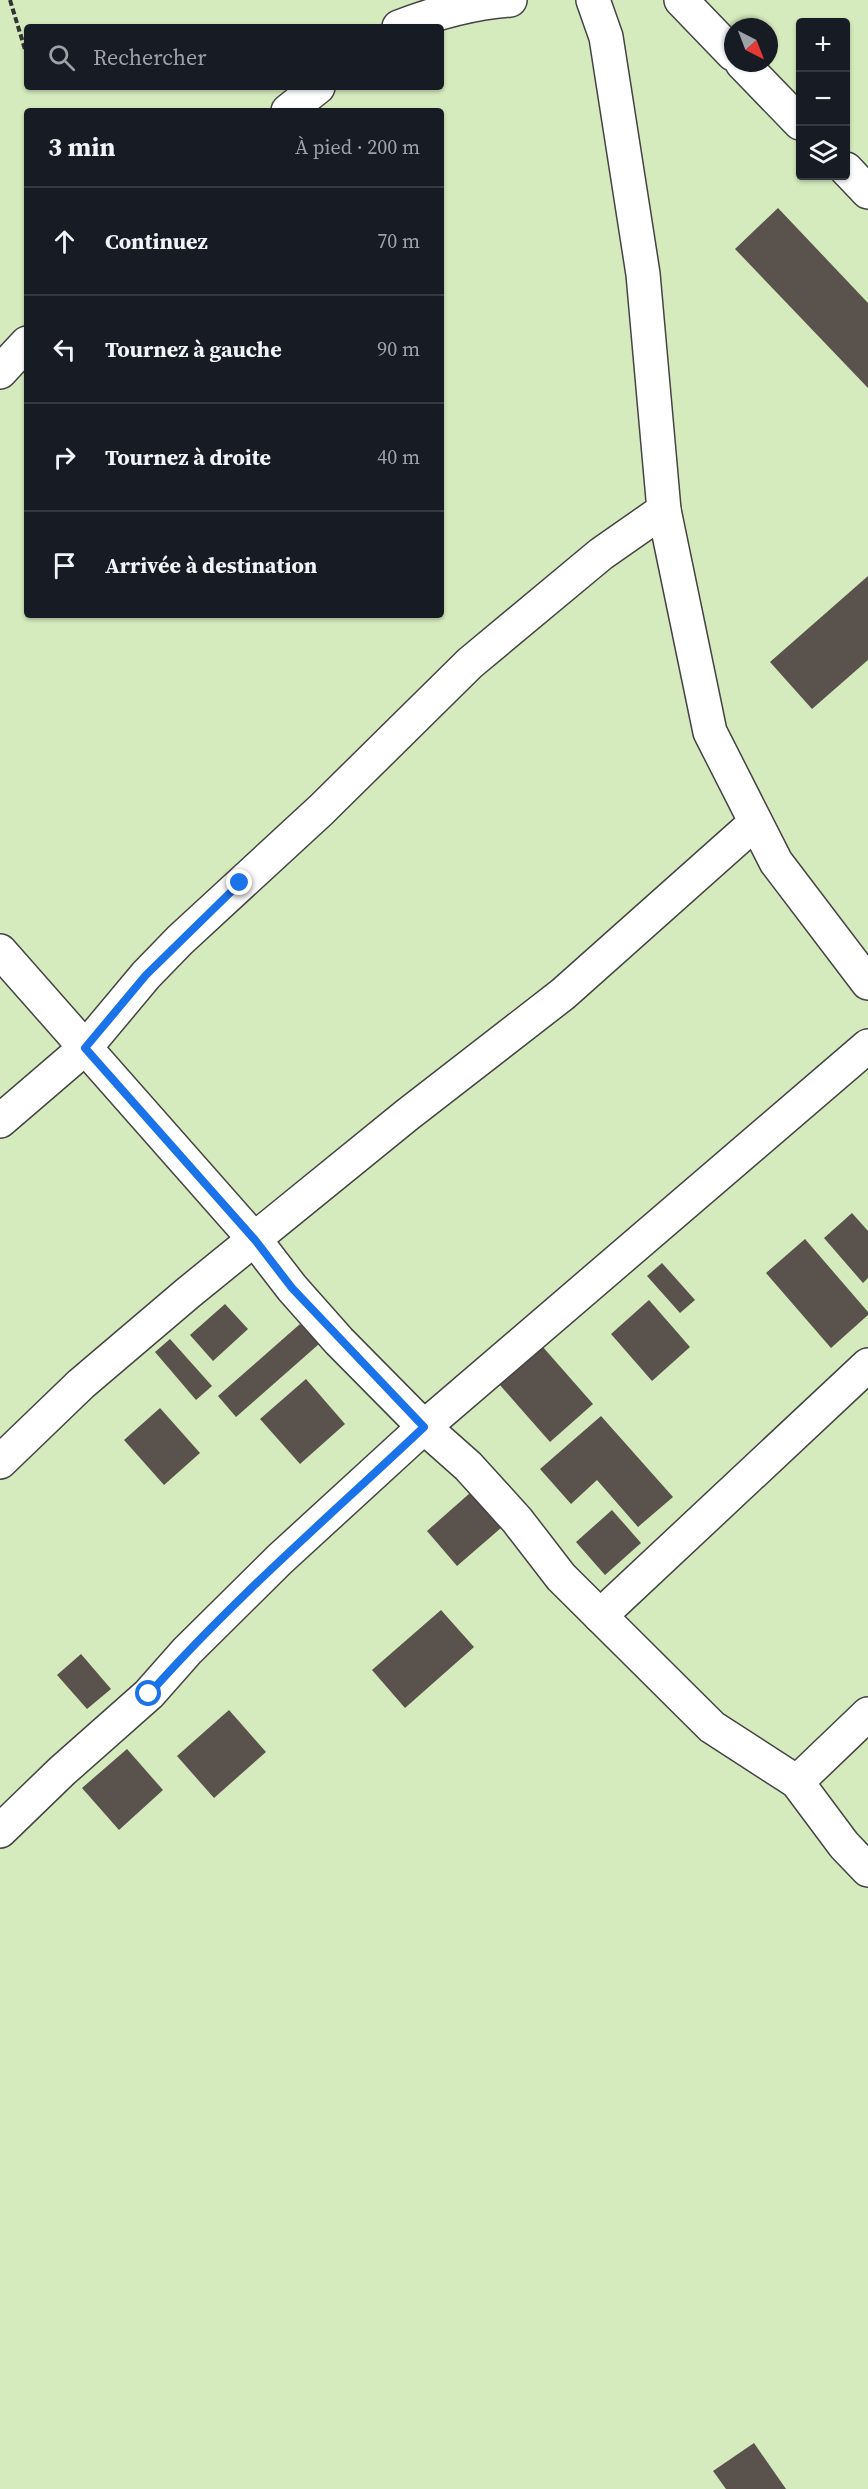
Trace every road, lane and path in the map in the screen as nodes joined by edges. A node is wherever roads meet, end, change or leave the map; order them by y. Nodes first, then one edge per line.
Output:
1 (10, 0) edge
2 (510, 0) edge
3 (593, 0) edge
4 (681, 0) edge
5 (407, 24) edge
6 (724, 45) edge
7 (24, 46) edge
8 (751, 72) edge
9 (314, 90) edge
10 (292, 108) edge
11 (796, 118) edge
12 (850, 173) edge
13 (868, 192) edge
14 (24, 346) edge
15 (0, 372) edge
16 (664, 510) junction
17 (755, 823) junction
18 (0, 951) edge
19 (868, 983) edge
20 (868, 1046) edge
21 (85, 1048) junction
22 (0, 1121) edge
23 (255, 1240) junction
24 (868, 1365) edge
25 (424, 1427) junction
26 (0, 1462) edge
27 (600, 1616) junction
28 (868, 1714) edge
29 (796, 1782) junction
30 (0, 1831) edge
31 (868, 1870) edge

1 - 7 path
2 - 5 street
3 - 16 street
4 - 6 street
8 - 11 street
9 - 10 street
12 - 13 street
14 - 15 street
16 - 17 street
16 - 21 street
17 - 19 street
17 - 23 street
18 - 21 street
20 - 25 street
21 - 22 street
21 - 23 street
23 - 25 street
23 - 26 street
24 - 27 street
25 - 27 street
25 - 30 street
27 - 29 street
28 - 29 street
29 - 31 street

